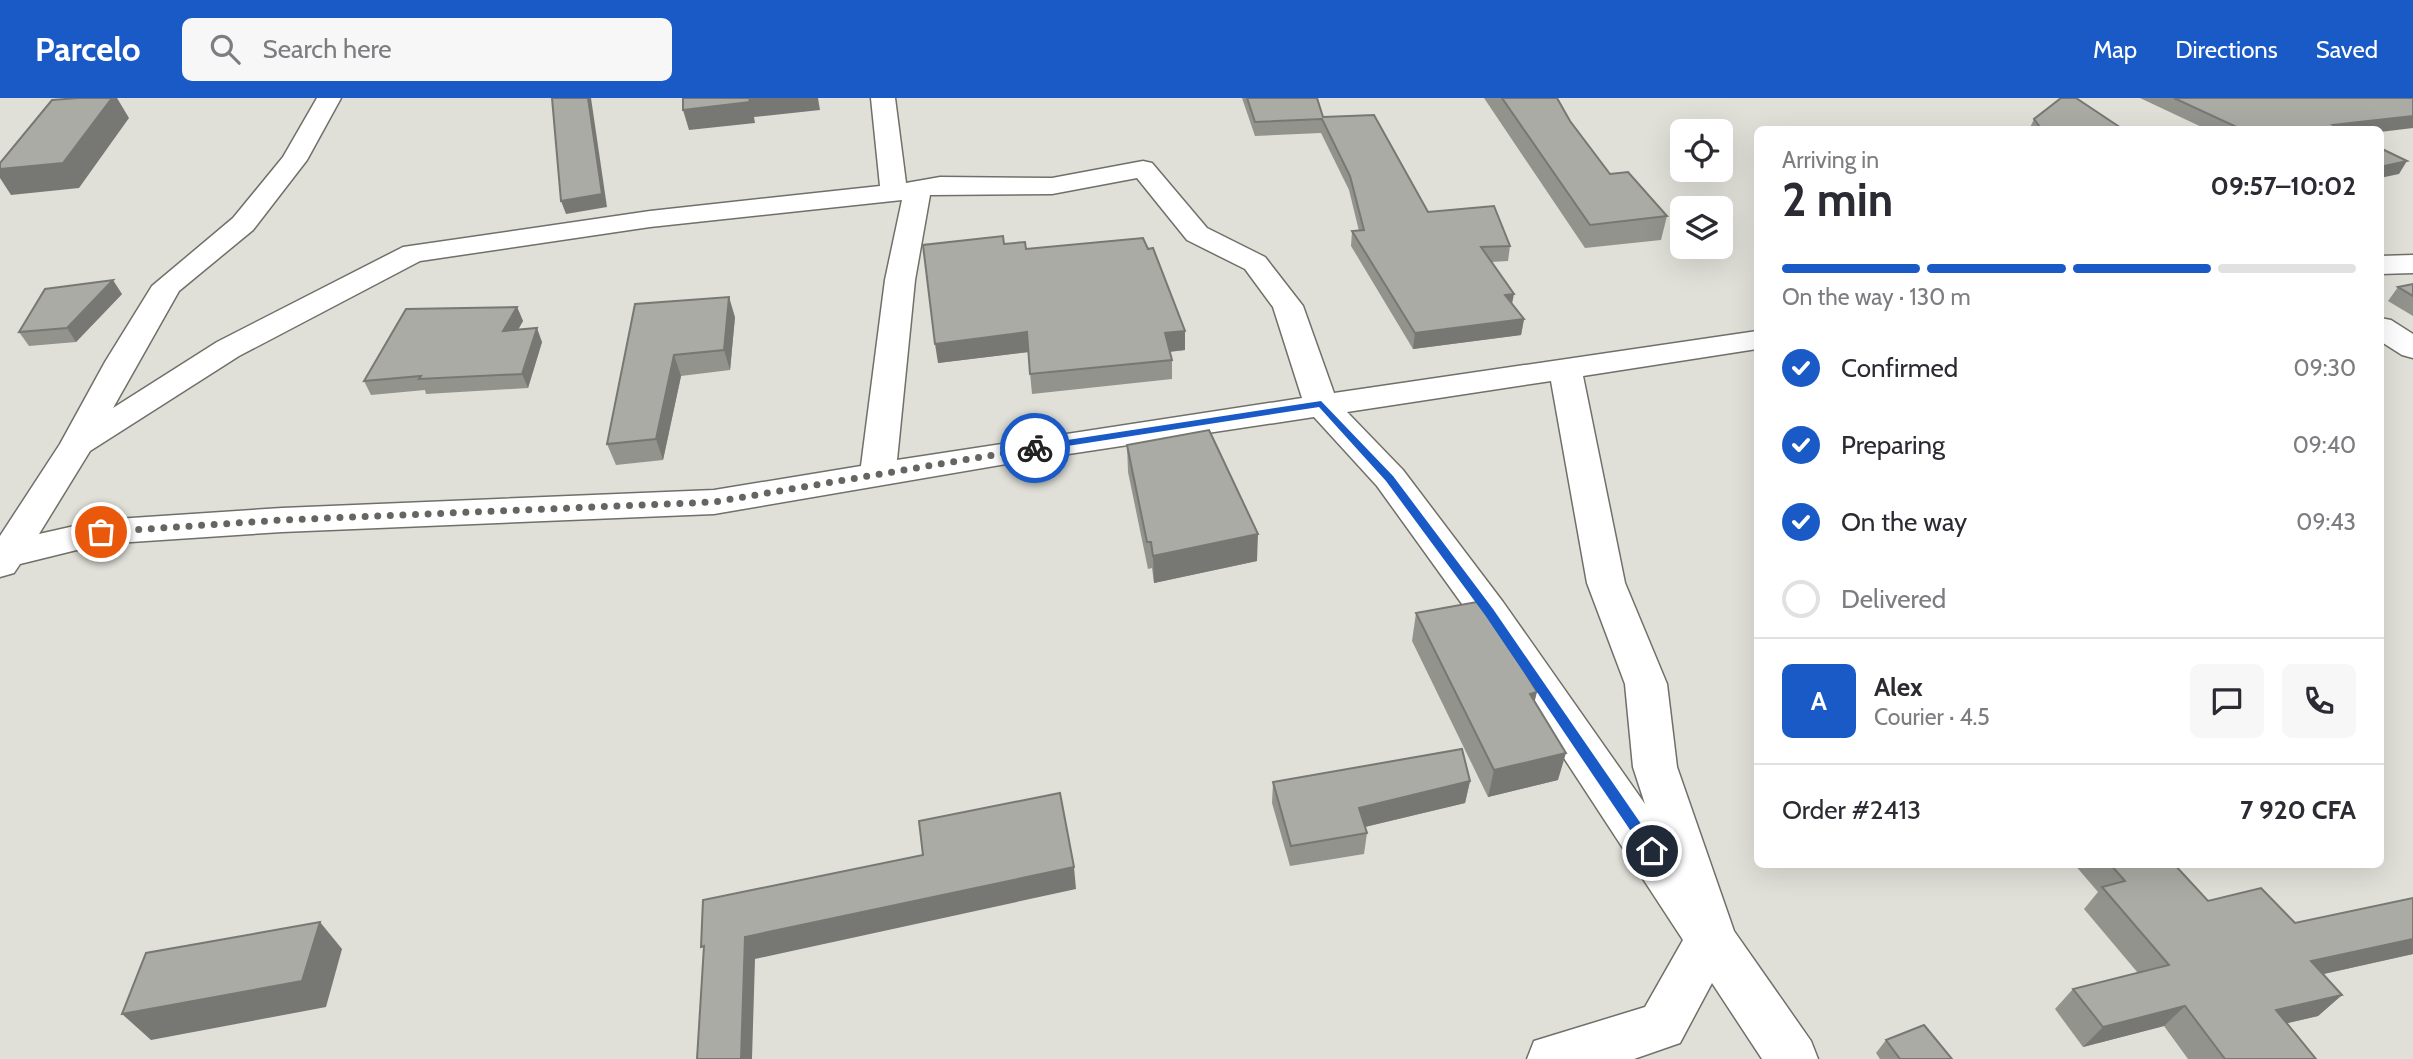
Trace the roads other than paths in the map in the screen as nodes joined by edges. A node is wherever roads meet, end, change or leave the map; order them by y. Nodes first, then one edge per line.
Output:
1 (329, 98) edge
2 (883, 98) edge
3 (906, 191) junction
4 (2413, 264) edge
5 (2384, 265) edge
6 (2384, 330) edge
7 (1754, 340) edge
8 (2413, 348) edge
9 (1565, 367) junction
10 (1321, 404) junction
11 (76, 444) junction
12 (878, 474) junction
13 (3, 558) edge
14 (1711, 937) junction
15 (1553, 1059) edge
16 (1792, 1059) edge

1 - 11 street
2 - 3 street
3 - 10 street
3 - 11 street
3 - 12 street
4 - 5 street
6 - 8 street
7 - 9 street
9 - 10 street
9 - 14 street
10 - 12 street
10 - 14 street
11 - 13 street
12 - 13 street
14 - 15 street
14 - 16 street

